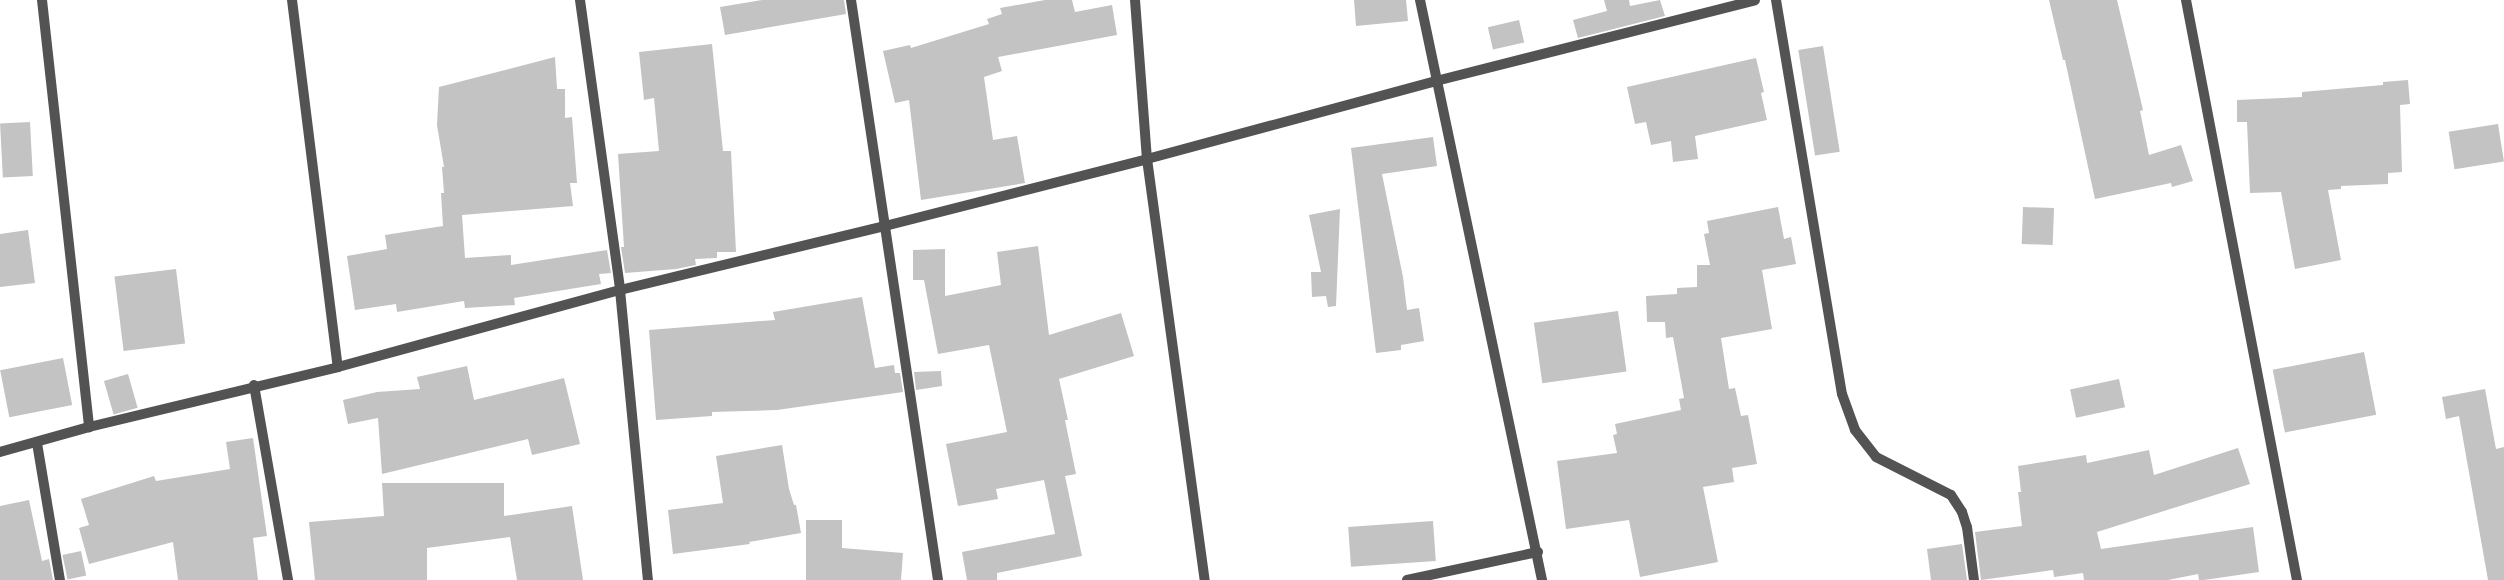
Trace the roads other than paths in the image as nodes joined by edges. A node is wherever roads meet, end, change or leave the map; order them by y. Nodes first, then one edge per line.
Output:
1 (42, 0) edge
2 (292, 0) edge
3 (580, 0) edge
4 (851, 0) edge
5 (1135, 0) edge
6 (1420, 0) edge
7 (1776, 0) edge
8 (2186, 0) edge
9 (1750, 1) edge
10 (1436, 81) junction
11 (1147, 159) junction
12 (884, 226) junction
13 (620, 290) junction
14 (338, 367) junction
15 (254, 385) junction
16 (89, 427) junction
17 (37, 443) junction
18 (0, 452) edge
19 (1538, 552) junction
20 (60, 580) edge
21 (288, 580) edge
22 (648, 580) edge
23 (938, 580) edge
24 (1205, 580) edge
25 (1407, 580) edge
26 (1542, 580) edge
27 (1974, 580) edge
28 (2297, 580) edge

1 - 16 street
2 - 14 street
3 - 13 street
4 - 12 street
5 - 11 street
6 - 10 street
7 - 27 street
8 - 28 street
9 - 10 street
10 - 11 street
10 - 19 street
11 - 12 street
11 - 24 street
12 - 13 street
12 - 23 street
13 - 14 street
13 - 22 street
14 - 15 street
15 - 16 street
15 - 21 street
16 - 17 street
17 - 18 street
17 - 20 street
19 - 25 street
19 - 26 street

